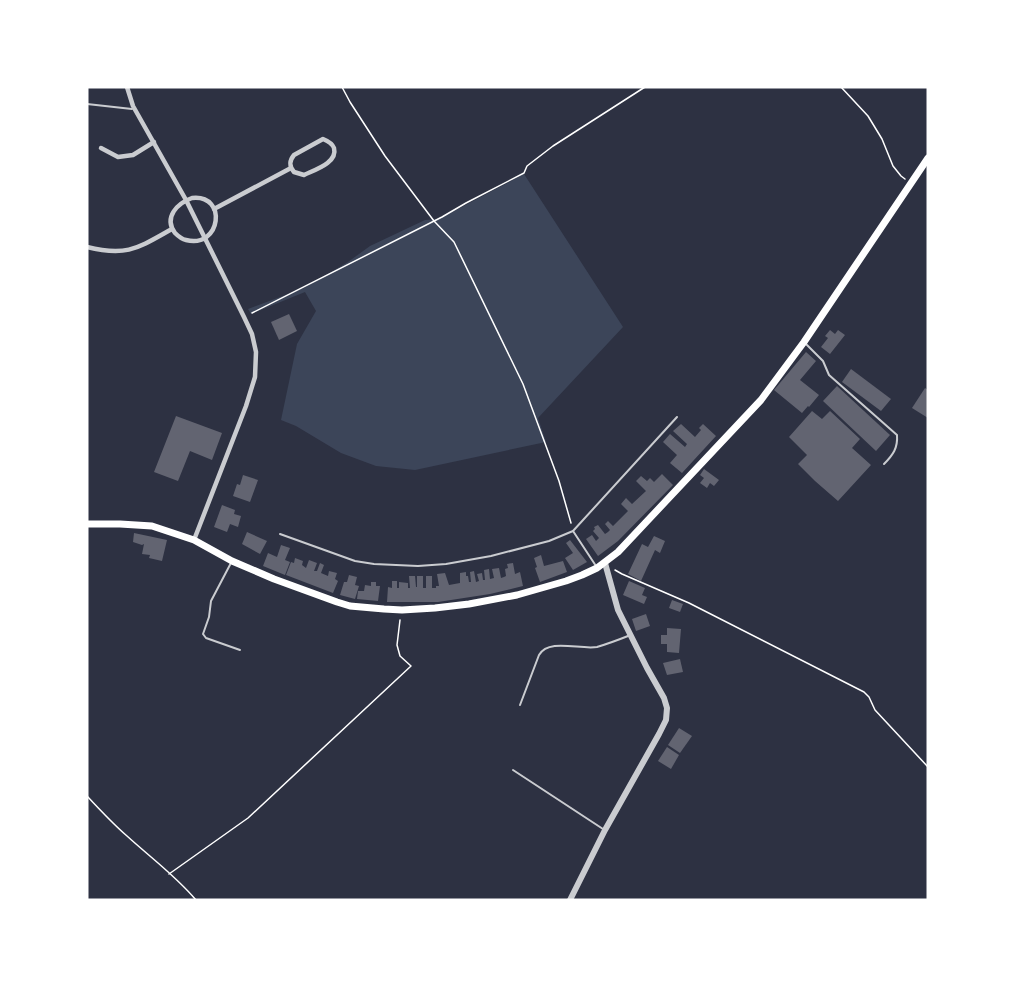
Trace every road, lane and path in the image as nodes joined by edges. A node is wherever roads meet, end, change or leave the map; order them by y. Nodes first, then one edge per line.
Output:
1 (127, 87) edge
2 (342, 87) edge
3 (645, 87) edge
4 (841, 87) edge
5 (87, 104) edge
6 (135, 109) junction
7 (154, 142) junction
8 (101, 148) dead end
9 (928, 158) edge
10 (291, 168) junction
11 (910, 182) junction
12 (186, 200) junction
13 (214, 209) junction
14 (434, 221) junction
15 (172, 230) junction
16 (204, 238) junction
17 (87, 247) edge
18 (244, 317) junction
19 (804, 342) junction
20 (677, 417) dead end
21 (884, 464) dead end
22 (87, 524) edge
23 (573, 531) junction
24 (280, 534) dead end
25 (194, 540) junction
26 (232, 561) junction
27 (605, 563) junction
28 (597, 568) junction
29 (402, 610) junction
30 (631, 636) junction
31 (240, 650) dead end
32 (520, 705) dead end
33 (928, 767) edge
34 (513, 770) dead end
35 (87, 796) edge
36 (605, 831) junction
37 (169, 874) junction
38 (196, 900) edge
39 (570, 900) edge

1 - 6 street
2 - 14 path
3 - 14 path
4 - 11 path
5 - 6 lane
6 - 7 street
7 - 8 street
7 - 12 street
9 - 11 main road
10 - 10 street
10 - 13 street
11 - 19 main road
12 - 13 street
12 - 15 street
12 - 16 street
13 - 16 street
14 - 18 path
14 - 23 path
15 - 16 street
15 - 17 street
16 - 18 street
18 - 25 street
19 - 21 lane
19 - 27 main road
20 - 23 lane
22 - 25 main road
23 - 24 lane
23 - 28 lane
25 - 26 main road
26 - 29 main road
26 - 31 lane
27 - 28 main road
27 - 30 street
27 - 33 path
28 - 29 main road
29 - 37 path
30 - 32 lane
30 - 36 street
34 - 36 lane
35 - 37 path
36 - 39 street
37 - 38 path

